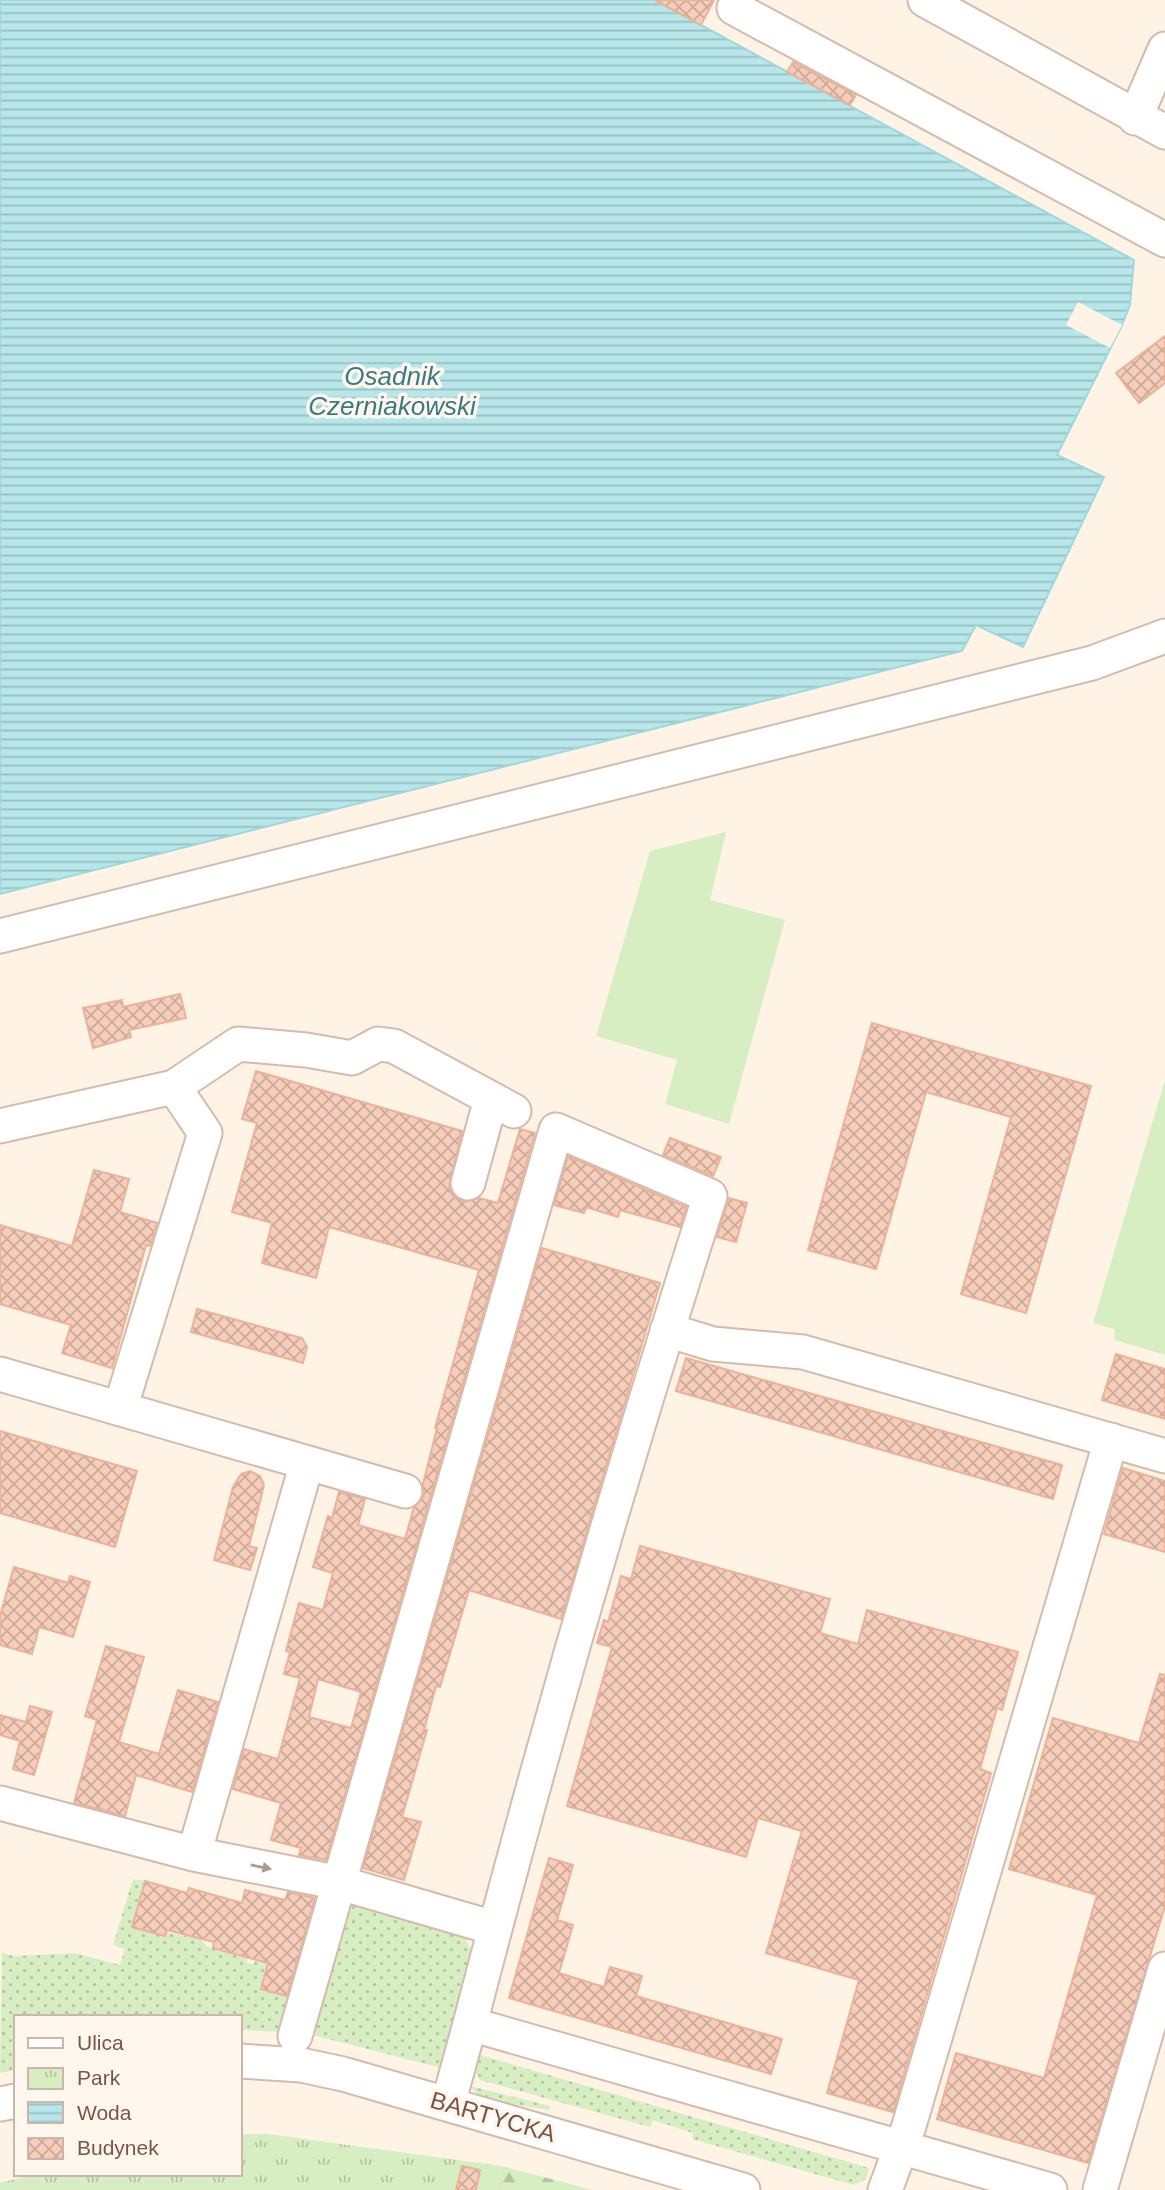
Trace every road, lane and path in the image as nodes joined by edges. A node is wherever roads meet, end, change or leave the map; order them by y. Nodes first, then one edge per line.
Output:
1 (925, 0) edge
2 (734, 8) dead end
3 (1165, 49) edge
4 (1136, 118) junction
5 (1165, 132) edge
6 (1165, 240) edge
7 (1165, 636) edge
8 (0, 936) edge
9 (174, 1087) junction
10 (0, 1126) edge
11 (468, 1183) dead end
12 (667, 1330) junction
13 (0, 1374) edge
14 (120, 1409) junction
15 (1111, 1440) junction
16 (1165, 1456) edge
17 (307, 1463) junction
18 (405, 1491) dead end
19 (0, 1803) edge
20 (194, 1854) junction
21 (340, 1883) junction
22 (494, 1928) junction
23 (1165, 1969) edge
24 (470, 2024) junction
25 (295, 2036) dead end
26 (242, 2061) edge
27 (448, 2104) junction
28 (900, 2150) junction
29 (654, 2178) edge
30 (743, 2190) edge
31 (885, 2190) edge
32 (1050, 2190) edge
33 (1100, 2190) edge

1 - 4 street
2 - 6 street
3 - 4 street
4 - 5 street
7 - 8 street
9 - 10 street
9 - 11 street
9 - 14 street
12 - 15 street
12 - 21 street
12 - 22 street
13 - 14 street
14 - 17 street
15 - 16 street
15 - 28 street
17 - 18 street
17 - 20 street
19 - 20 street
20 -> 21 street
21 - 22 street
21 - 25 street
22 - 24 street
23 - 33 street
24 - 27 street
24 - 28 street
26 - 27 street, BARTYCKA
27 - 29 street, BARTYCKA
28 - 31 street
28 - 32 street
29 - 30 street, BARTYCKA

